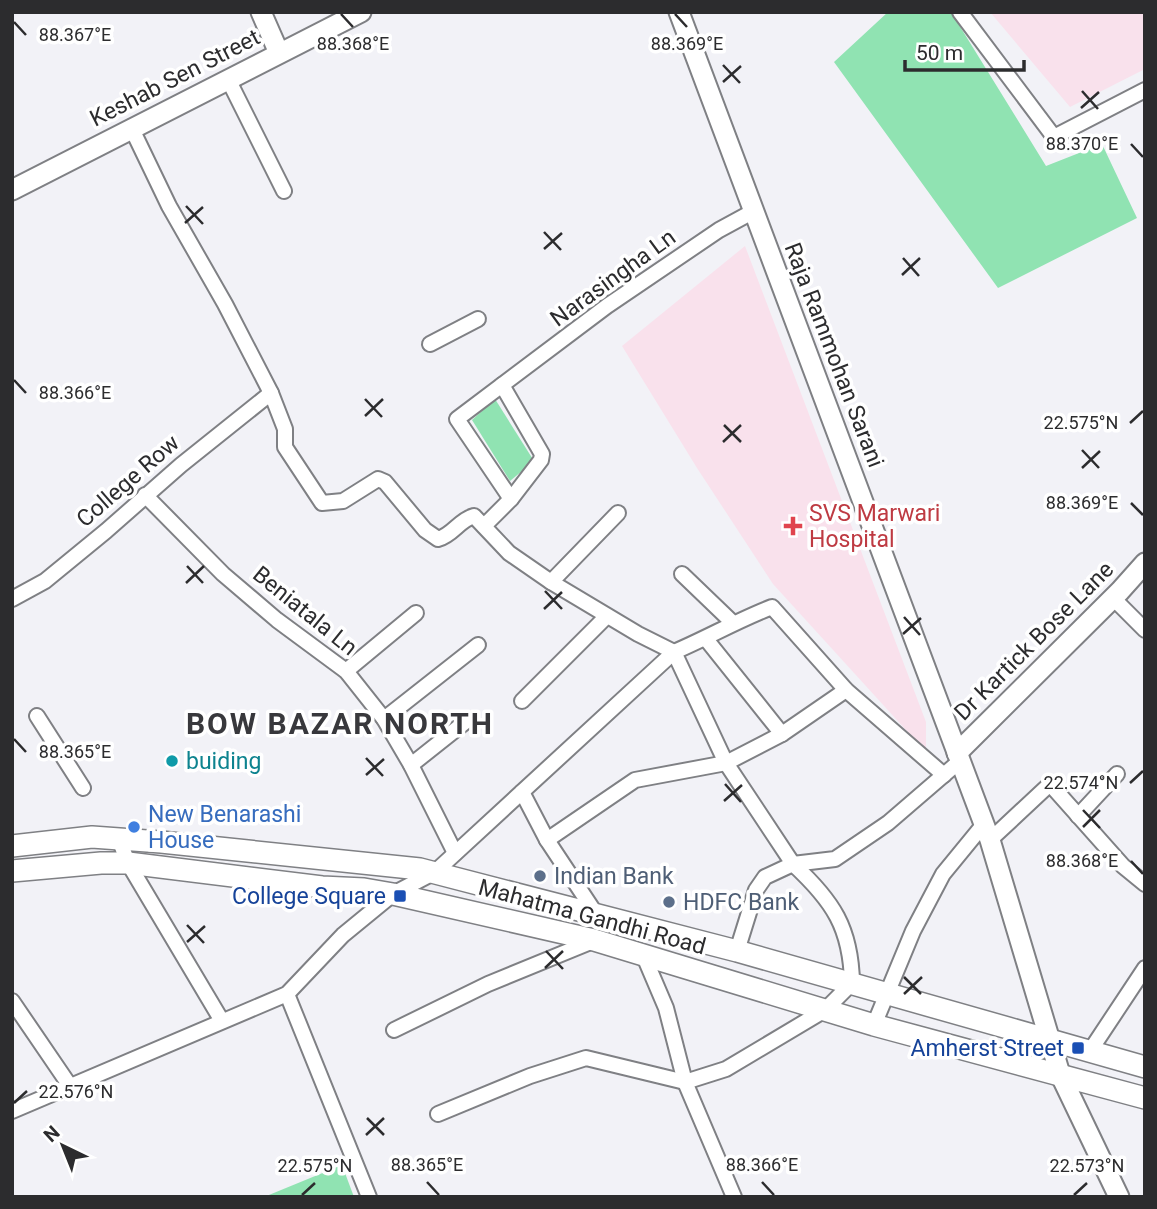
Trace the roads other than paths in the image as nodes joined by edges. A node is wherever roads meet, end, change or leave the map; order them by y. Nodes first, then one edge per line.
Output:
1 (261, 12) edge
2 (361, 12) edge
3 (679, 12) edge
4 (960, 12) edge
5 (279, 53) junction
6 (228, 79) junction
7 (1145, 90) edge
8 (131, 127) junction
9 (12, 190) edge
10 (284, 191) dead end
11 (754, 211) junction
12 (478, 320) dead end
13 (430, 344) dead end
14 (502, 385) junction
15 (271, 394) junction
16 (145, 495) junction
17 (511, 499) junction
18 (618, 513) dead end
19 (484, 526) junction
20 (1145, 563) edge
21 (682, 574) dead end
22 (551, 582) junction
23 (13, 597) edge
24 (1114, 598) junction
25 (416, 613) dead end
26 (607, 616) junction
27 (733, 623) junction
28 (1145, 630) edge
29 (706, 639) junction
30 (478, 645) dead end
31 (674, 652) junction
32 (346, 671) junction
33 (846, 690) junction
34 (522, 701) dead end
35 (37, 716) dead end
36 (384, 719) junction
37 (470, 719) dead end
38 (782, 734) junction
39 (958, 757) junction
40 (726, 763) junction
41 (411, 765) junction
42 (1117, 774) dead end
43 (944, 775) junction
44 (82, 788) dead end
45 (522, 792) junction
46 (1077, 816) junction
47 (987, 832) junction
48 (119, 839) junction
49 (547, 840) junction
50 (12, 845) edge
51 (455, 853) junction
52 (128, 863) junction
53 (793, 864) junction
54 (12, 871) edge
55 (435, 872) junction
56 (1145, 884) edge
57 (393, 894) junction
58 (596, 914) junction
59 (594, 940) junction
60 (737, 951) junction
61 (643, 954) junction
62 (1145, 968) edge
63 (852, 984) junction
64 (287, 994) junction
65 (887, 994) junction
66 (12, 1001) edge
67 (825, 1010) junction
68 (222, 1021) junction
69 (874, 1025) junction
70 (394, 1030) dead end
71 (1050, 1041) junction
72 (1090, 1051) junction
73 (1145, 1067) edge
74 (1060, 1074) junction
75 (685, 1082) junction
76 (70, 1086) junction
77 (1145, 1098) edge
78 (12, 1111) edge
79 (438, 1114) dead end
80 (369, 1197) edge
81 (734, 1197) edge
82 (1119, 1197) edge

1 - 5 main road
2 - 5 main road, Keshab Sen Street
3 - 11 main road, Raja Rammohan Sarani
4 - 7 street
5 - 6 main road, Keshab Sen Street
6 - 8 main road, Keshab Sen Street
6 - 10 street
8 - 9 main road, Keshab Sen Street
8 - 15 street
11 - 14 street, Narasingha Ln
11 - 39 main road, Raja Rammohan Sarani
12 - 13 street
14 - 17 street
14 - 17 street, Narasingha Ln
15 - 16 street, College Row
15 - 19 street
16 - 23 street, College Row
16 - 32 street, Beniatala Ln
17 - 19 street
18 - 22 street
19 - 22 street
20 - 24 main road, Dr Kartick Bose Lane
21 - 27 street
22 - 26 street
24 - 28 street
24 - 39 main road, Dr Kartick Bose Lane
25 - 32 street
26 - 31 street
26 - 34 street
27 - 29 street
27 - 33 street
29 - 31 street
29 - 38 street
30 - 36 street
31 - 40 street
31 - 45 street
32 - 36 street, Beniatala Ln
33 - 38 street
33 - 43 street
35 - 44 street
36 - 41 street, Beniatala Ln
37 - 41 street
38 - 40 street
39 - 43 street
39 - 47 main road, Raja Rammohan Sarani
40 - 49 street
40 - 53 street
41 - 51 street, Beniatala Ln
42 - 46 street
43 - 53 street
45 - 49 street
45 - 51 street
46 - 47 street
46 - 56 street
47 - 65 street
47 - 71 main road, Raja Rammohan Sarani
48 - 50 main road, Mahatma Gandhi Road
48 - 52 street
48 - 55 main road, Mahatma Gandhi Road
49 - 58 street
51 - 55 street
52 - 54 main road, Mahatma Gandhi Road
52 - 57 main road, Mahatma Gandhi Road
52 - 68 street
53 - 60 street
53 - 63 street
55 - 57 street
55 - 58 main road, Mahatma Gandhi Road
57 - 59 main road, Mahatma Gandhi Road
57 - 64 street
58 - 60 main road, Mahatma Gandhi Road
59 - 61 main road, Mahatma Gandhi Road
59 - 70 street
60 - 63 main road, Mahatma Gandhi Road
61 - 67 main road, Mahatma Gandhi Road
61 - 75 street
62 - 72 street
63 - 65 main road, Mahatma Gandhi Road
63 - 67 street
64 - 68 street
64 - 80 street
65 - 69 street
65 - 71 main road, Mahatma Gandhi Road
66 - 76 street
67 - 69 main road, Mahatma Gandhi Road
67 - 75 street
68 - 76 street
69 - 74 main road, Mahatma Gandhi Road
71 - 72 main road, Mahatma Gandhi Road
71 - 74 main road, Raja Rammohan Sarani
72 - 73 main road, Mahatma Gandhi Road
74 - 77 main road, Mahatma Gandhi Road
74 - 82 main road, Raja Rammohan Sarani
75 - 79 street
75 - 81 street
76 - 78 street

